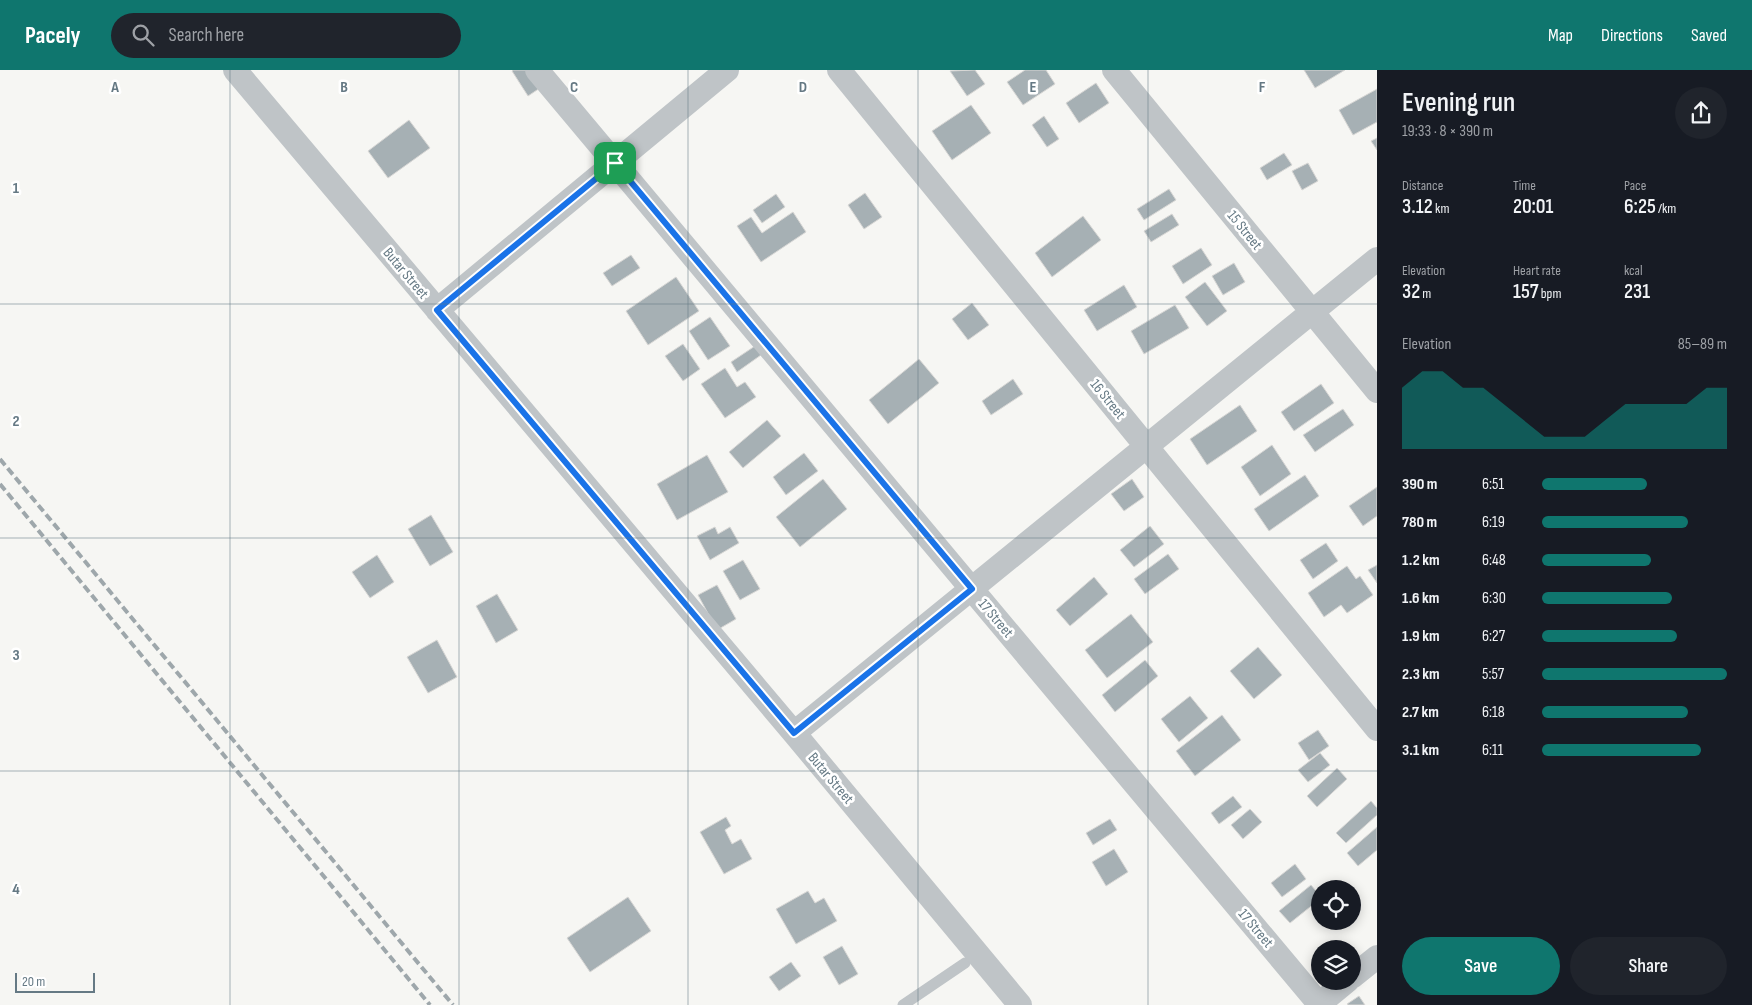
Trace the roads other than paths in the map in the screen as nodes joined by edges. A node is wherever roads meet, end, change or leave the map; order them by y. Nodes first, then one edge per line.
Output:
1 (235, 70) edge
2 (537, 70) edge
3 (727, 70) edge
4 (839, 70) edge
5 (1114, 70) edge
6 (615, 163) junction
7 (1377, 259) edge
8 (437, 310) junction
9 (1312, 312) junction
10 (1377, 390) edge
11 (1146, 446) junction
12 (972, 589) junction
13 (1377, 729) edge
14 (794, 733) junction
15 (1377, 957) edge
16 (965, 964) dead end
17 (1361, 970) edge
18 (1336, 990) edge
19 (903, 1005) edge
20 (1020, 1005) edge
21 (1319, 1005) edge

1 - 8 street, Butar Street
2 - 6 street, 17 Street
3 - 6 street
4 - 11 street, 16 Street
5 - 9 street, 15 Street
6 - 8 street
6 - 12 street, 17 Street
7 - 9 street
8 - 14 street, Butar Street
9 - 10 street, 15 Street
9 - 11 street
11 - 12 street
11 - 13 street, 16 Street
12 - 14 street
12 - 21 street, 17 Street
14 - 20 street, Butar Street
15 - 17 street
16 - 19 lane
18 - 21 street

